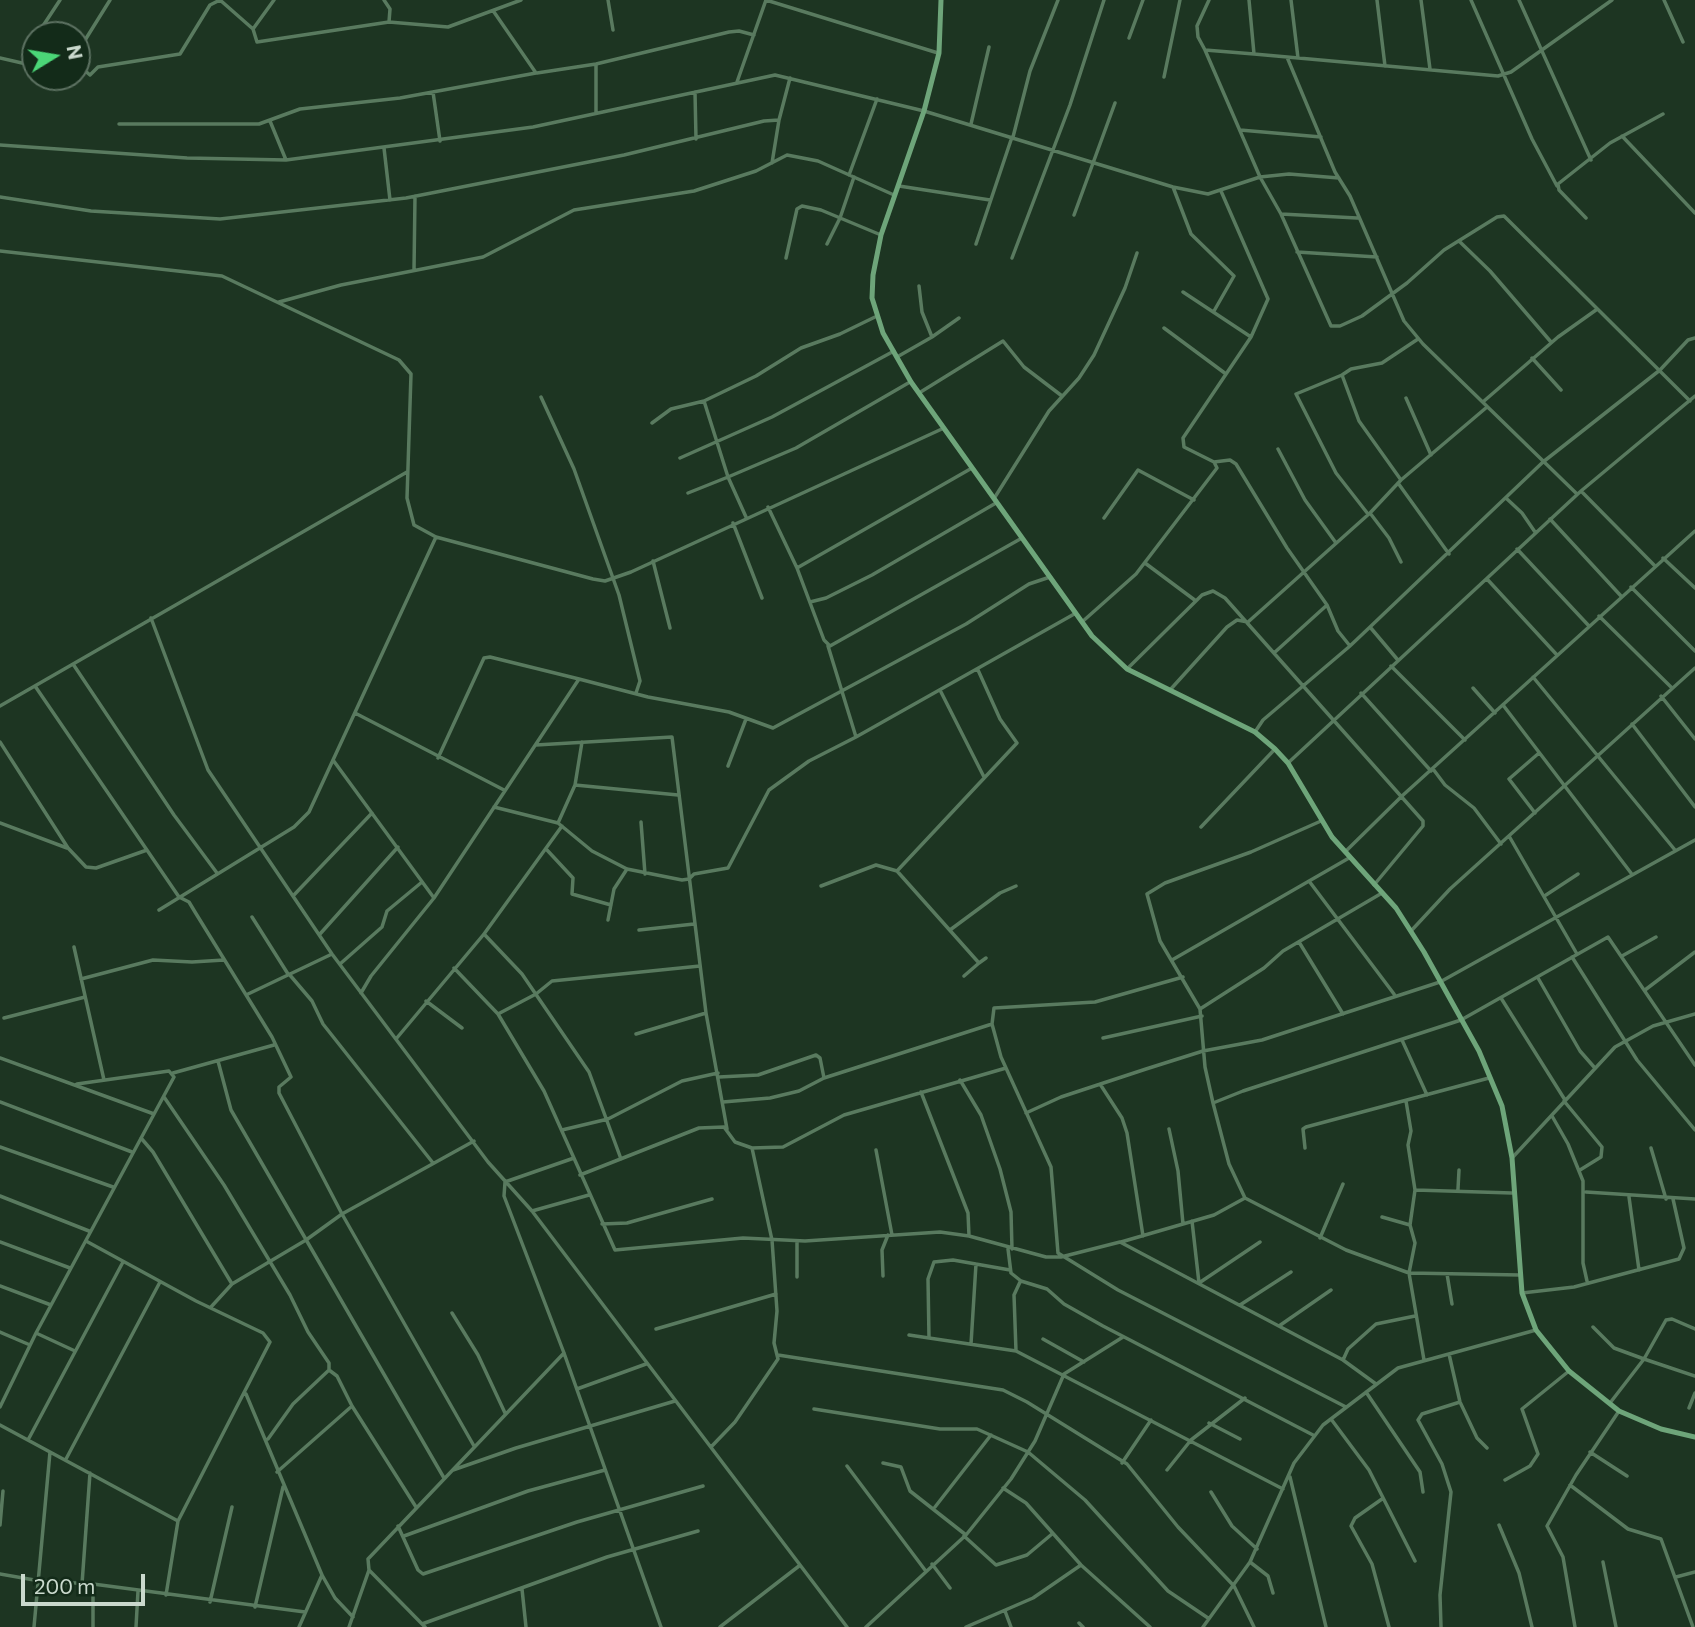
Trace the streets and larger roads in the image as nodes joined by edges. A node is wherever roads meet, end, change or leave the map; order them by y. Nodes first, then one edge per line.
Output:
1 (60, 0) edge
2 (110, 0) edge
3 (220, 0) edge
4 (274, 0) edge
5 (384, 0) edge
6 (521, 0) edge
7 (608, 0) edge
8 (766, 0) edge
9 (941, 0) edge
10 (1058, 0) edge
11 (1104, 0) edge
12 (1143, 0) edge
13 (1180, 0) edge
14 (1209, 0) edge
15 (1249, 0) edge
16 (1291, 0) edge
17 (1377, 0) edge
18 (1421, 0) edge
19 (1471, 0) edge
20 (1519, 0) edge
21 (1612, 0) edge
22 (1664, 0) edge
23 (494, 12) junction
24 (46, 21) edge
25 (389, 22) junction
26 (253, 29) junction
27 (613, 30) dead end
28 (91, 31) edge
29 (754, 35) junction
30 (1129, 38) dead end
31 (1683, 42) dead end
32 (989, 47) dead end
33 (1205, 50) junction
34 (1542, 50) junction
35 (939, 53) junction
36 (1254, 54) junction
37 (1287, 57) junction
38 (0, 58) edge
39 (1298, 58) junction
40 (21, 63) edge
41 (596, 64) junction
42 (1385, 66) junction
43 (1430, 69) junction
44 (91, 74) edge
45 (536, 74) junction
46 (1504, 75) junction
47 (1164, 77) dead end
48 (790, 78) junction
49 (737, 82) junction
50 (433, 92) junction
51 (695, 92) junction
52 (877, 99) junction
53 (1115, 103) dead end
54 (925, 111) junction
55 (596, 113) junction
56 (1663, 114) dead end
57 (779, 120) junction
58 (270, 121) junction
59 (119, 124) dead end
60 (971, 124) junction
61 (1240, 130) junction
62 (1622, 136) junction
63 (1012, 137) junction
64 (1321, 137) junction
65 (696, 139) junction
66 (440, 141) junction
67 (0, 145) edge
68 (383, 148) junction
69 (1053, 151) junction
70 (286, 160) junction
71 (1591, 160) junction
72 (772, 163) junction
73 (1095, 164) junction
74 (851, 176) junction
75 (1260, 177) junction
76 (1339, 178) junction
77 (897, 186) junction
78 (1557, 186) junction
79 (1173, 187) junction
80 (1221, 191) junction
81 (894, 195) junction
82 (415, 196) junction
83 (0, 197) edge
84 (390, 200) junction
85 (990, 200) junction
86 (1695, 213) edge
87 (1281, 214) junction
88 (1074, 215) dead end
89 (840, 218) junction
90 (1357, 218) junction
91 (1586, 218) dead end
92 (881, 235) junction
93 (1459, 241) junction
94 (827, 244) dead end
95 (975, 244) dead end
96 (0, 251) edge
97 (1297, 252) junction
98 (1137, 253) dead end
99 (1377, 257) junction
100 (786, 258) dead end
101 (1012, 258) dead end
102 (414, 270) junction
103 (919, 286) dead end
104 (1183, 292) dead end
105 (1390, 294) junction
106 (277, 302) junction
107 (1596, 310) junction
108 (1214, 311) junction
109 (876, 317) junction
110 (959, 318) dead end
111 (1164, 328) dead end
112 (932, 337) junction
113 (1251, 337) junction
114 (1695, 338) edge
115 (1418, 339) junction
116 (1550, 342) junction
117 (895, 354) junction
118 (1532, 358) junction
119 (1660, 370) junction
120 (1226, 374) junction
121 (1342, 375) junction
122 (911, 382) junction
123 (1561, 390) dead end
124 (919, 393) junction
125 (1695, 396) edge
126 (541, 397) dead end
127 (1062, 397) junction
128 (1406, 398) dead end
129 (704, 401) junction
130 (1690, 401) junction
131 (1484, 402) junction
132 (1487, 407) junction
133 (652, 423) dead end
134 (944, 428) junction
135 (719, 440) junction
136 (1278, 449) dead end
137 (1431, 454) junction
138 (680, 458) dead end
139 (1214, 462) junction
140 (1543, 462) junction
141 (973, 468) junction
142 (407, 472) junction
143 (729, 477) junction
144 (1399, 482) junction
145 (688, 493) dead end
146 (1579, 493) junction
147 (996, 499) junction
148 (1507, 499) junction
149 (1194, 500) junction
150 (768, 507) junction
151 (1369, 513) junction
152 (746, 517) junction
153 (1104, 518) dead end
154 (1550, 519) junction
155 (733, 523) junction
156 (1695, 531) edge
157 (1535, 532) junction
158 (436, 537) junction
159 (1022, 538) junction
160 (1336, 543) junction
161 (1517, 549) junction
162 (1449, 554) junction
163 (1664, 558) junction
164 (653, 561) junction
165 (1401, 562) dead end
166 (1145, 563) junction
167 (1654, 565) junction
168 (797, 568) junction
169 (1304, 571) junction
170 (1050, 577) junction
171 (614, 579) junction
172 (1486, 579) junction
173 (1631, 587) junction
174 (1695, 588) edge
175 (1621, 596) junction
176 (762, 598) dead end
177 (1196, 600) junction
178 (810, 602) junction
179 (1326, 605) junction
180 (1076, 613) junction
181 (1599, 616) junction
182 (151, 618) junction
183 (1248, 621) junction
184 (1083, 622) junction
185 (1589, 626) junction
186 (1370, 627) junction
187 (670, 628) dead end
188 (828, 646) junction
189 (1350, 646) junction
190 (1695, 651) edge
191 (1274, 653) junction
192 (1557, 655) junction
193 (1397, 659) junction
194 (73, 664) junction
195 (1391, 666) junction
196 (1695, 668) edge
197 (1127, 669) junction
198 (978, 670) junction
199 (1533, 677) junction
200 (579, 679) junction
201 (35, 686) junction
202 (1303, 687) junction
203 (1473, 688) dead end
204 (1672, 688) junction
205 (842, 690) junction
206 (1170, 690) junction
207 (941, 692) junction
208 (636, 693) junction
209 (1361, 693) junction
210 (1661, 696) junction
211 (1503, 705) junction
212 (0, 706) edge
213 (355, 713) junction
214 (1494, 713) junction
215 (746, 719) junction
216 (1333, 721) junction
217 (1632, 724) junction
218 (1255, 732) junction
219 (856, 737) junction
220 (1695, 739) edge
221 (1465, 740) junction
222 (582, 741) junction
223 (0, 742) edge
224 (534, 745) junction
225 (1275, 748) junction
226 (1539, 753) junction
227 (1598, 757) junction
228 (438, 758) junction
229 (333, 760) junction
230 (1288, 763) junction
231 (728, 766) dead end
232 (1432, 770) junction
233 (985, 778) junction
234 (575, 785) junction
235 (1566, 785) junction
236 (504, 790) junction
237 (678, 795) junction
238 (1402, 796) junction
239 (494, 807) junction
240 (1695, 807) edge
241 (372, 813) junction
242 (1535, 814) junction
243 (1321, 821) junction
244 (641, 822) dead end
245 (0, 823) edge
246 (560, 825) junction
247 (1201, 827) dead end
248 (1509, 835) junction
249 (1695, 839) edge
250 (1501, 844) junction
251 (262, 846) junction
252 (68, 848) junction
253 (398, 848) junction
254 (147, 850) junction
255 (547, 850) junction
256 (1675, 850) junction
257 (1344, 853) junction
258 (1349, 858) junction
259 (627, 869) junction
260 (897, 870) junction
261 (217, 874) junction
262 (645, 874) junction
263 (1578, 874) dead end
264 (1632, 874) junction
265 (689, 880) junction
266 (1309, 881) junction
267 (422, 882) junction
268 (1374, 885) junction
269 (821, 886) dead end
270 (1016, 886) dead end
271 (1382, 893) junction
272 (1546, 895) junction
273 (293, 896) junction
274 (179, 897) junction
275 (434, 898) junction
276 (611, 905) junction
277 (159, 909) dead end
278 (1558, 916) junction
279 (252, 917) dead end
280 (1337, 919) junction
281 (608, 920) dead end
282 (694, 925) junction
283 (639, 930) dead end
284 (950, 930) junction
285 (1411, 931) junction
286 (320, 934) junction
287 (484, 934) junction
288 (1656, 937) dead end
289 (1299, 942) junction
290 (74, 947) dead end
291 (1695, 952) edge
292 (332, 954) junction
293 (1577, 954) junction
294 (1622, 956) junction
295 (1572, 957) junction
296 (986, 958) dead end
297 (224, 960) junction
298 (1171, 960) junction
299 (340, 964) junction
300 (979, 964) junction
301 (700, 966) junction
302 (454, 968) junction
303 (289, 975) junction
304 (964, 976) dead end
305 (1183, 977) junction
306 (1538, 978) junction
307 (82, 979) junction
308 (1440, 982) junction
309 (1645, 990) junction
310 (361, 993) junction
311 (537, 994) junction
312 (246, 995) junction
313 (1395, 995) junction
314 (85, 997) junction
315 (1501, 998) junction
316 (426, 1001) junction
317 (1200, 1009) junction
318 (706, 1013) junction
319 (498, 1014) junction
320 (1343, 1014) junction
321 (1695, 1014) edge
322 (1202, 1016) junction
323 (5, 1018) dead end
324 (1461, 1020) junction
325 (1664, 1022) junction
326 (992, 1024) junction
327 (463, 1028) dead end
328 (636, 1034) dead end
329 (1102, 1038) dead end
330 (396, 1039) junction
331 (1402, 1040) junction
332 (1625, 1040) junction
333 (274, 1045) junction
334 (1203, 1051) junction
335 (0, 1058) edge
336 (218, 1061) junction
337 (1695, 1065) edge
338 (1594, 1067) junction
339 (1006, 1068) junction
340 (173, 1073) junction
341 (718, 1075) junction
342 (824, 1078) junction
343 (1492, 1078) junction
344 (104, 1080) junction
345 (960, 1080) junction
346 (77, 1084) junction
347 (1100, 1084) junction
348 (921, 1091) junction
349 (1427, 1095) junction
350 (164, 1097) junction
351 (1565, 1100) junction
352 (1406, 1101) junction
353 (0, 1102) edge
354 (723, 1102) junction
355 (1213, 1103) junction
356 (1026, 1113) junction
357 (154, 1114) junction
358 (1552, 1116) junction
359 (608, 1119) junction
360 (727, 1129) junction
361 (1169, 1129) dead end
362 (562, 1130) junction
363 (1695, 1130) edge
364 (141, 1138) junction
365 (474, 1140) junction
366 (0, 1147) edge
367 (752, 1148) junction
368 (1305, 1148) dead end
369 (1651, 1148) dead end
370 (876, 1150) dead end
371 (132, 1152) junction
372 (574, 1158) junction
373 (1512, 1158) junction
374 (621, 1160) junction
375 (433, 1163) junction
376 (1459, 1170) dead end
377 (1580, 1170) junction
378 (580, 1175) junction
379 (505, 1182) junction
380 (1343, 1184) dead end
381 (113, 1187) junction
382 (1458, 1189) junction
383 (1415, 1190) junction
384 (1584, 1192) junction
385 (1512, 1193) junction
386 (589, 1195) junction
387 (0, 1196) edge
388 (1629, 1197) junction
389 (1245, 1198) junction
390 (712, 1199) dead end
391 (1666, 1199) junction
392 (1673, 1199) junction
393 (1695, 1199) edge
394 (532, 1211) junction
395 (342, 1214) junction
396 (1382, 1217) dead end
397 (1192, 1221) junction
398 (602, 1224) junction
399 (1183, 1224) junction
400 (1410, 1225) junction
401 (90, 1232) junction
402 (890, 1235) junction
403 (969, 1236) junction
404 (1143, 1236) junction
405 (1320, 1238) junction
406 (306, 1240) junction
407 (772, 1240) junction
408 (86, 1241) junction
409 (797, 1241) junction
410 (0, 1242) edge
411 (1120, 1242) junction
412 (1260, 1242) dead end
413 (1010, 1249) junction
414 (1061, 1257) junction
415 (123, 1262) junction
416 (270, 1263) junction
417 (976, 1264) junction
418 (71, 1268) junction
419 (1010, 1270) junction
420 (1639, 1270) junction
421 (1291, 1272) dead end
422 (1409, 1273) junction
423 (1447, 1274) junction
424 (1520, 1275) junction
425 (883, 1276) dead end
426 (797, 1277) dead end
427 (1021, 1281) junction
428 (160, 1282) junction
429 (1587, 1282) junction
430 (1199, 1283) junction
431 (232, 1284) junction
432 (0, 1286) edge
433 (1331, 1290) dead end
434 (1522, 1293) junction
435 (775, 1294) junction
436 (1452, 1304) dead end
437 (51, 1305) junction
438 (1240, 1306) junction
439 (211, 1307) junction
440 (452, 1313) dead end
441 (1415, 1316) junction
442 (1279, 1326) junction
443 (1593, 1327) dead end
444 (656, 1329) dead end
445 (1695, 1329) edge
446 (1536, 1330) junction
447 (0, 1332) edge
448 (36, 1333) junction
449 (909, 1335) dead end
450 (1123, 1337) junction
451 (929, 1338) junction
452 (1043, 1339) dead end
453 (971, 1344) junction
454 (30, 1345) junction
455 (76, 1351) junction
456 (1016, 1351) junction
457 (564, 1353) junction
458 (1449, 1354) junction
459 (778, 1356) junction
460 (1644, 1359) junction
461 (1343, 1360) junction
462 (1424, 1360) junction
463 (1084, 1362) junction
464 (646, 1364) junction
465 (329, 1370) junction
466 (1569, 1371) junction
467 (1064, 1374) junction
468 (1695, 1376) edge
469 (1376, 1384) junction
470 (577, 1389) junction
471 (1366, 1392) junction
472 (1695, 1393) edge
473 (246, 1394) junction
474 (1245, 1398) junction
475 (675, 1401) junction
476 (1460, 1402) junction
477 (1609, 1405) junction
478 (352, 1406) junction
479 (0, 1407) edge
480 (1346, 1407) junction
481 (1689, 1408) dead end
482 (814, 1409) dead end
483 (1619, 1411) junction
484 (506, 1414) junction
485 (1045, 1414) junction
486 (1331, 1419) junction
487 (1152, 1420) junction
488 (1209, 1423) junction
489 (0, 1425) edge
490 (591, 1428) junction
491 (990, 1434) junction
492 (1313, 1435) junction
493 (1695, 1437) edge
494 (267, 1439) junction
495 (1240, 1439) dead end
496 (28, 1440) junction
497 (1191, 1440) junction
498 (474, 1447) junction
499 (710, 1447) junction
500 (1487, 1448) dead end
501 (50, 1452) junction
502 (1028, 1452) junction
503 (1590, 1452) junction
504 (66, 1459) junction
505 (883, 1463) dead end
506 (1122, 1463) junction
507 (847, 1466) dead end
508 (605, 1470) junction
509 (1167, 1470) dead end
510 (451, 1471) junction
511 (277, 1472) junction
512 (90, 1473) junction
513 (1289, 1475) junction
514 (1627, 1476) dead end
515 (444, 1478) junction
516 (1505, 1480) dead end
517 (1570, 1485) junction
518 (703, 1486) dead end
519 (284, 1487) junction
520 (1003, 1488) junction
521 (1283, 1489) junction
522 (3, 1491) dead end
523 (1211, 1492) dead end
524 (1423, 1492) dead end
525 (1382, 1499) junction
526 (232, 1507) dead end
527 (416, 1507) junction
528 (935, 1507) junction
529 (619, 1509) junction
530 (178, 1521) junction
531 (0, 1525) edge
532 (1499, 1525) dead end
533 (398, 1526) junction
534 (698, 1531) dead end
535 (1052, 1534) junction
536 (404, 1536) junction
537 (965, 1536) junction
538 (633, 1549) junction
539 (1257, 1549) junction
540 (1415, 1561) dead end
541 (1250, 1562) junction
542 (1603, 1562) dead end
543 (932, 1564) junction
544 (1081, 1565) junction
545 (799, 1566) junction
546 (369, 1570) junction
547 (926, 1570) junction
548 (1695, 1572) edge
549 (0, 1574) edge
550 (323, 1575) junction
551 (1676, 1577) junction
552 (40, 1581) junction
553 (82, 1584) junction
554 (93, 1584) junction
555 (1234, 1586) junction
556 (522, 1588) junction
557 (950, 1588) dead end
558 (138, 1591) junction
559 (1273, 1593) dead end
560 (166, 1595) junction
561 (210, 1602) junction
562 (255, 1607) junction
563 (1005, 1611) junction
564 (305, 1612) junction
565 (1695, 1612) edge
566 (1688, 1613) junction
567 (354, 1617) junction
568 (1209, 1619) junction
569 (423, 1626) edge
570 (660, 1626) edge
571 (34, 1627) edge
572 (93, 1627) edge
573 (136, 1627) edge
574 (299, 1627) edge
575 (349, 1627) edge
576 (526, 1627) edge
577 (720, 1627) edge
578 (847, 1627) edge
579 (866, 1627) edge
580 (966, 1627) edge
581 (1011, 1627) edge
582 (1150, 1627) edge
583 (1203, 1627) edge
584 (1254, 1627) edge
585 (1326, 1627) edge
586 (1389, 1627) edge
587 (1441, 1627) edge
588 (1532, 1627) edge
589 (1575, 1627) edge
590 (1616, 1627) edge
591 (1693, 1627) edge

1 - 24 street
2 - 28 street
3 - 26 street
3 - 44 street
4 - 26 street
5 - 25 street
6 - 23 street
7 - 27 street
8 - 29 street
8 - 35 street
9 - 35 street
10 - 63 street
11 - 69 street
12 - 30 street
13 - 47 street
14 - 33 street
15 - 36 street
16 - 39 street
17 - 42 street
18 - 43 street
19 - 46 street
20 - 34 street
21 - 34 street
22 - 31 street
23 - 25 street
23 - 45 street
25 - 26 street
29 - 41 street
29 - 49 street
32 - 60 street
33 - 36 street
33 - 61 street
34 - 46 street
34 - 71 street
35 - 54 street
36 - 37 street
37 - 39 street
37 - 64 street
38 - 40 street
39 - 42 street
41 - 45 street
41 - 55 street
42 - 43 street
43 - 46 street
45 - 50 street
46 - 78 street
48 - 49 street
48 - 52 street
48 - 57 street
49 - 51 street
50 - 58 street
50 - 66 street
51 - 55 street
51 - 65 street
52 - 54 street
52 - 74 street
53 - 73 street
54 - 60 street
54 - 77 street
55 - 66 street
56 - 62 street
57 - 65 street
57 - 72 street
58 - 59 street
58 - 70 street
60 - 63 street
61 - 64 street
61 - 75 street
62 - 71 street
62 - 86 street
63 - 69 street
63 - 85 street
64 - 76 street
65 - 82 street
66 - 68 street
67 - 70 street
68 - 70 street
68 - 84 street
69 - 73 street
69 - 101 street
71 - 78 street
72 - 74 street
72 - 102 street
73 - 79 street
73 - 88 street
74 - 81 street
74 - 89 street
75 - 76 street
75 - 80 street
75 - 87 street
76 - 90 street
77 - 81 street
77 - 85 street
78 - 91 street
79 - 80 street
79 - 108 street
80 - 113 street
81 - 92 street
82 - 84 street
82 - 102 street
83 - 84 street
85 - 95 street
87 - 90 street
87 - 97 street
89 - 92 street
89 - 94 street
89 - 100 street
90 - 99 street
92 - 109 street
93 - 105 street
93 - 107 street
93 - 116 street
96 - 106 street
97 - 99 street
97 - 105 street
98 - 127 street
99 - 105 street
102 - 106 street
103 - 112 street
104 - 108 street
105 - 115 street
106 - 142 street
107 - 116 street
107 - 119 street
108 - 113 street
109 - 117 street
109 - 129 street
110 - 112 street
111 - 120 street
112 - 117 street
113 - 120 street
114 - 119 street
115 - 121 street
115 - 131 street
116 - 118 street
117 - 122 street
117 - 135 street
118 - 123 street
118 - 131 street
119 - 130 street
119 - 140 street
120 - 139 street
121 - 144 street
121 - 151 street
122 - 124 street
122 - 143 street
124 - 127 street
124 - 134 street
125 - 130 street
126 - 171 street
127 - 147 street
128 - 137 street
129 - 133 street
129 - 135 street
130 - 146 street
131 - 132 street
132 - 137 street
132 - 140 street
134 - 141 street
134 - 150 street
135 - 138 street
135 - 143 street
136 - 160 street
137 - 144 street
139 - 149 street
139 - 169 street
140 - 146 street
140 - 148 street
141 - 147 street
141 - 168 street
142 - 158 street
142 - 182 street
143 - 145 street
143 - 152 street
144 - 151 street
144 - 162 street
146 - 154 street
146 - 167 street
147 - 159 street
147 - 178 street
148 - 157 street
148 - 162 street
149 - 153 street
149 - 166 street
150 - 152 street
150 - 168 street
151 - 160 street
151 - 165 street
152 - 155 street
154 - 157 street
154 - 175 street
155 - 164 street
155 - 176 street
156 - 163 street
157 - 161 street
158 - 171 street
158 - 213 street
159 - 170 street
159 - 188 street
160 - 169 street
161 - 172 street
161 - 185 street
162 - 186 street
163 - 167 street
163 - 174 street
164 - 171 street
164 - 187 street
166 - 177 street
166 - 184 street
167 - 173 street
168 - 178 street
169 - 179 street
169 - 183 street
170 - 180 street
170 - 205 street
171 - 208 street
172 - 192 street
172 - 193 street
173 - 175 street
173 - 190 street
175 - 181 street
177 - 183 street
177 - 197 street
178 - 188 street
179 - 189 street
179 - 191 street
180 - 184 street
180 - 198 street
181 - 185 street
181 - 204 street
182 - 194 street
182 - 251 street
183 - 191 street
183 - 206 street
184 - 197 street
185 - 192 street
186 - 189 street
186 - 193 street
188 - 205 street
189 - 202 street
191 - 202 street
192 - 199 street
193 - 195 street
194 - 201 street
194 - 261 street
195 - 209 street
195 - 221 street
196 - 204 street
197 - 206 street
198 - 207 street
198 - 233 street
199 - 211 street
199 - 227 street
200 - 208 street
200 - 224 street
200 - 228 street
201 - 212 street
201 - 254 street
202 - 216 street
202 - 218 street
203 - 214 street
204 - 210 street
205 - 215 street
205 - 219 street
206 - 218 street
207 - 219 street
207 - 233 street
208 - 215 street
209 - 216 street
209 - 232 street
210 - 217 street
210 - 220 street
211 - 214 street
211 - 226 street
213 - 228 street
213 - 229 street
214 - 221 street
215 - 231 street
216 - 230 street
216 - 238 street
217 - 227 street
217 - 240 street
218 - 225 street
219 - 265 street
221 - 232 street
222 - 224 street
222 - 234 street
222 - 237 street
223 - 252 street
224 - 236 street
225 - 230 street
225 - 247 street
226 - 235 street
226 - 242 street
227 - 235 street
227 - 256 street
228 - 236 street
229 - 241 street
229 - 251 street
230 - 243 street
232 - 238 street
232 - 250 street
233 - 260 street
234 - 237 street
234 - 246 street
235 - 242 street
235 - 264 street
236 - 239 street
237 - 265 street
238 - 257 street
238 - 268 street
239 - 246 street
239 - 275 street
241 - 253 street
241 - 273 street
242 - 248 street
243 - 257 street
243 - 298 street
244 - 262 street
245 - 252 street
246 - 255 street
246 - 259 street
248 - 250 street
248 - 272 street
249 - 256 street
250 - 285 street
251 - 261 street
251 - 273 street
252 - 254 street
253 - 267 street
253 - 286 street
254 - 274 street
255 - 276 street
255 - 287 street
256 - 264 street
257 - 258 street
258 - 266 street
258 - 268 street
259 - 262 street
259 - 276 street
260 - 269 street
260 - 284 street
261 - 274 street
262 - 265 street
263 - 272 street
264 - 278 street
265 - 282 street
266 - 280 street
266 - 298 street
267 - 275 street
267 - 299 street
268 - 271 street
270 - 284 street
271 - 280 street
271 - 285 street
272 - 278 street
273 - 286 street
274 - 277 street
274 - 297 street
275 - 310 street
276 - 281 street
278 - 293 street
278 - 308 street
279 - 303 street
280 - 289 street
280 - 313 street
282 - 283 street
282 - 301 street
284 - 300 street
285 - 308 street
286 - 292 street
287 - 302 street
287 - 311 street
288 - 294 street
289 - 317 street
289 - 320 street
290 - 307 street
291 - 309 street
292 - 299 street
292 - 303 street
293 - 294 street
293 - 295 street
294 - 309 street
295 - 306 street
295 - 332 street
296 - 300 street
297 - 307 street
297 - 312 street
298 - 305 street
299 - 310 street
300 - 304 street
301 - 311 street
301 - 318 street
302 - 316 street
302 - 319 street
303 - 312 street
303 - 375 street
305 - 317 street
305 - 326 street
306 - 315 street
306 - 338 street
307 - 314 street
308 - 313 street
308 - 324 street
309 - 325 street
310 - 330 street
311 - 319 street
311 - 359 street
312 - 333 street
313 - 320 street
314 - 323 street
314 - 344 street
315 - 324 street
315 - 351 street
316 - 327 street
316 - 330 street
317 - 322 street
318 - 328 street
318 - 341 street
319 - 362 street
320 - 334 street
321 - 325 street
322 - 329 street
322 - 334 street
324 - 331 street
324 - 343 street
325 - 332 street
325 - 337 street
326 - 339 street
326 - 342 street
330 - 365 street
331 - 349 street
331 - 355 street
332 - 338 street
332 - 363 street
333 - 336 street
333 - 395 street
334 - 347 street
334 - 355 street
335 - 346 street
336 - 340 street
336 - 406 street
338 - 351 street
339 - 345 street
339 - 356 street
340 - 344 street
340 - 350 street
341 - 342 street
341 - 354 street
341 - 359 street
342 - 354 street
343 - 349 street
343 - 373 street
344 - 346 street
345 - 348 street
345 - 413 street
346 - 357 street
347 - 356 street
347 - 404 street
348 - 367 street
348 - 403 street
349 - 352 street
350 - 357 street
350 - 416 street
351 - 358 street
351 - 377 street
352 - 368 street
352 - 383 street
353 - 371 street
354 - 360 street
355 - 389 street
356 - 414 street
357 - 364 street
358 - 373 street
358 - 377 street
359 - 362 street
359 - 374 street
360 - 367 street
360 - 374 street
361 - 399 street
362 - 372 street
364 - 371 street
364 - 431 street
365 - 375 street
365 - 379 street
366 - 381 street
367 - 407 street
369 - 391 street
370 - 402 street
371 - 381 street
372 - 378 street
372 - 379 street
373 - 385 street
374 - 378 street
375 - 395 street
376 - 382 street
377 - 384 street
378 - 386 street
379 - 394 street
379 - 457 street
380 - 405 street
381 - 401 street
382 - 383 street
382 - 385 street
383 - 400 street
384 - 388 street
384 - 429 street
385 - 424 street
386 - 394 street
386 - 398 street
387 - 401 street
388 - 391 street
388 - 420 street
389 - 397 street
389 - 405 street
390 - 398 street
391 - 392 street
392 - 393 street
392 - 420 street
394 - 464 street
395 - 406 street
395 - 498 street
396 - 400 street
397 - 399 street
397 - 430 street
398 - 407 street
399 - 404 street
400 - 422 street
401 - 408 street
402 - 403 street
402 - 409 street
402 - 425 street
403 - 413 street
404 - 411 street
405 - 422 street
406 - 416 street
406 - 515 street
407 - 409 street
407 - 435 street
408 - 415 street
408 - 418 street
409 - 426 street
410 - 418 street
411 - 414 street
411 - 430 street
412 - 430 street
413 - 414 street
413 - 419 street
414 - 480 street
415 - 428 street
415 - 455 street
416 - 431 street
416 - 465 street
417 - 419 street
417 - 451 street
417 - 453 street
418 - 437 street
419 - 427 street
420 - 429 street
421 - 438 street
422 - 423 street
422 - 441 street
423 - 424 street
423 - 436 street
424 - 434 street
427 - 450 street
427 - 456 street
428 - 439 street
428 - 504 street
429 - 434 street
430 - 438 street
431 - 439 street
432 - 437 street
433 - 442 street
434 - 446 street
435 - 444 street
435 - 459 street
437 - 448 street
438 - 442 street
439 - 473 street
440 - 484 street
441 - 461 street
441 - 462 street
442 - 461 street
443 - 460 street
445 - 460 street
446 - 458 street
446 - 466 street
447 - 454 street
448 - 454 street
448 - 455 street
449 - 451 street
450 - 463 street
450 - 474 street
451 - 453 street
452 - 463 street
453 - 456 street
454 - 479 street
455 - 496 street
456 - 467 street
457 - 470 street
457 - 484 street
458 - 462 street
458 - 476 street
459 - 485 street
459 - 499 street
460 - 468 street
460 - 477 street
461 - 469 street
462 - 469 street
463 - 467 street
464 - 470 street
464 - 475 street
465 - 478 street
465 - 494 street
466 - 477 street
466 - 516 street
467 - 485 street
467 - 487 street
469 - 471 street
470 - 490 street
471 - 480 street
471 - 524 street
472 - 481 street
473 - 494 street
473 - 530 street
474 - 488 street
474 - 492 street
475 - 490 street
475 - 499 street
476 - 500 street
476 - 587 street
477 - 483 street
478 - 511 street
478 - 527 street
480 - 486 street
482 - 491 street
483 - 493 street
483 - 503 street
484 - 498 street
485 - 502 street
485 - 506 street
486 - 492 street
486 - 525 street
487 - 497 street
487 - 506 street
488 - 495 street
488 - 497 street
489 - 496 street
490 - 508 street
490 - 510 street
491 - 502 street
491 - 528 street
492 - 513 street
494 - 511 street
496 - 501 street
497 - 509 street
497 - 521 street
498 - 510 street
499 - 545 street
501 - 504 street
501 - 552 street
502 - 520 street
502 - 568 street
503 - 514 street
503 - 517 street
504 - 512 street
505 - 528 street
506 - 555 street
507 - 547 street
508 - 529 street
508 - 536 street
510 - 515 street
511 - 519 street
512 - 530 street
512 - 553 street
513 - 521 street
513 - 585 street
515 - 527 street
517 - 551 street
517 - 589 street
518 - 529 street
519 - 550 street
519 - 562 street
520 - 535 street
520 - 537 street
521 - 539 street
522 - 531 street
523 - 539 street
525 - 540 street
525 - 586 street
526 - 561 street
527 - 533 street
528 - 537 street
529 - 536 street
529 - 538 street
530 - 560 street
532 - 588 street
533 - 536 street
533 - 546 street
534 - 538 street
535 - 537 street
535 - 544 street
537 - 543 street
538 - 556 street
538 - 570 street
539 - 541 street
541 - 555 street
541 - 559 street
542 - 590 street
543 - 547 street
543 - 557 street
544 - 563 street
544 - 582 street
545 - 577 street
545 - 578 street
546 - 567 street
546 - 569 street
547 - 579 street
548 - 551 street
549 - 552 street
550 - 564 street
550 - 567 street
551 - 566 street
552 - 553 street
552 - 571 street
553 - 554 street
554 - 558 street
554 - 572 street
555 - 568 street
555 - 584 street
556 - 569 street
556 - 576 street
558 - 560 street
558 - 573 street
560 - 561 street
561 - 562 street
562 - 564 street
563 - 580 street
563 - 581 street
564 - 574 street
565 - 566 street
566 - 591 street
567 - 575 street
568 - 583 street

